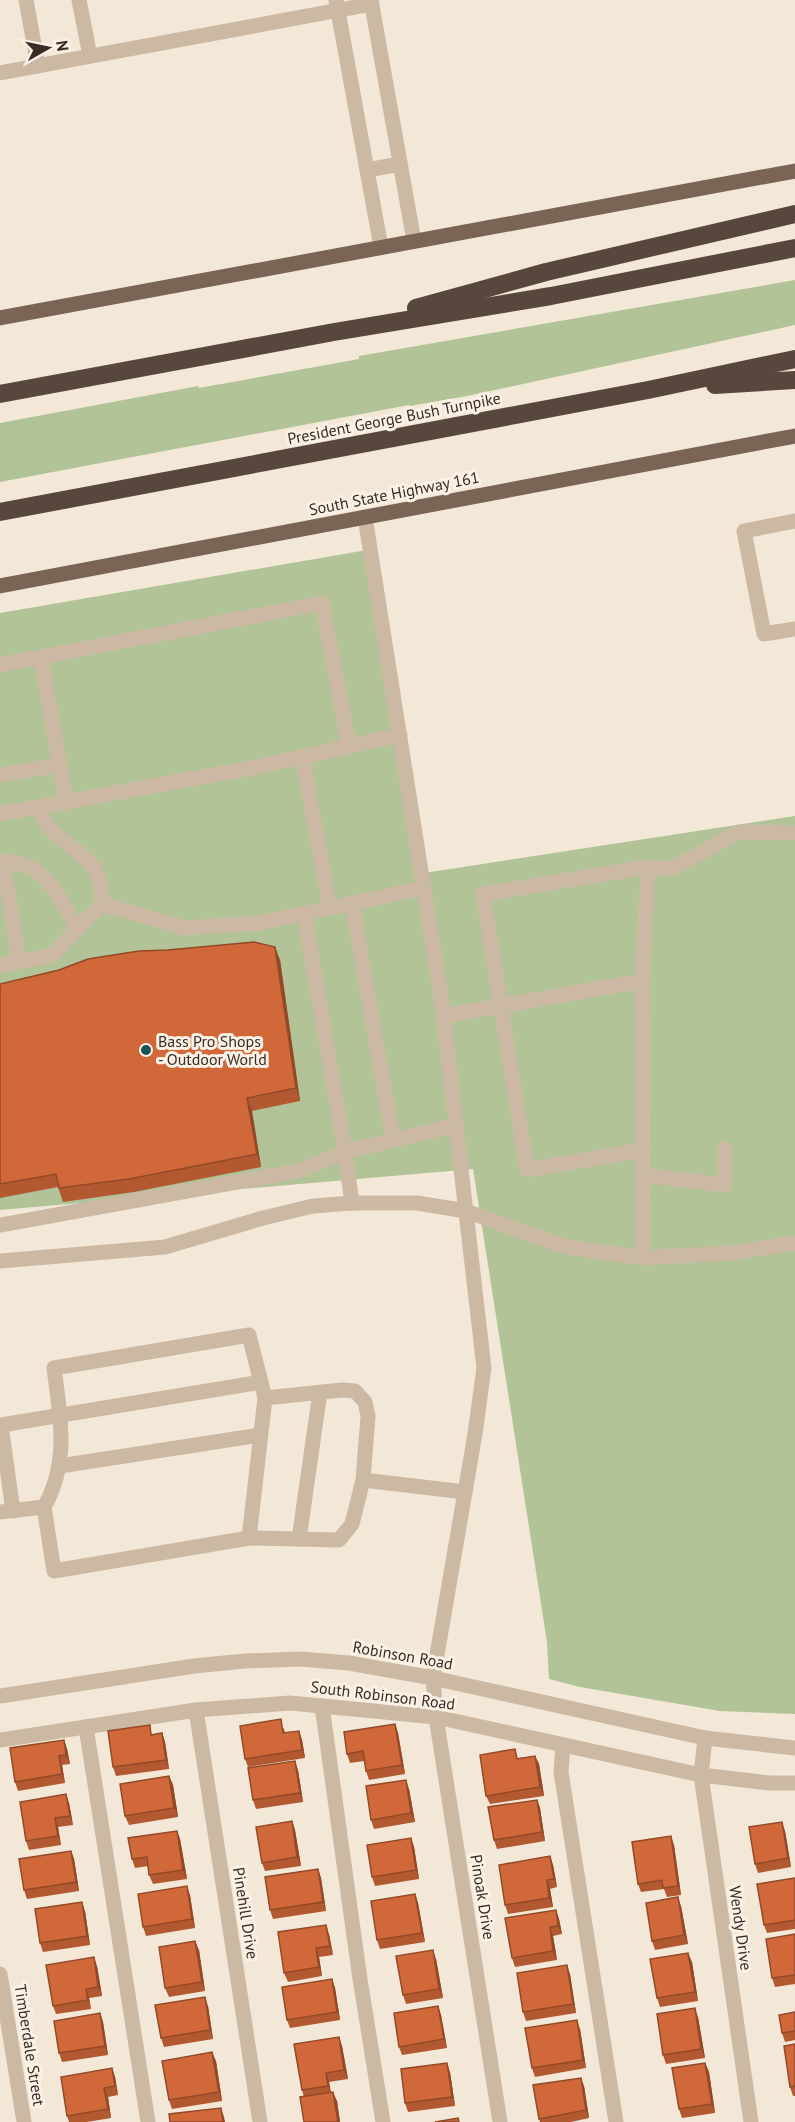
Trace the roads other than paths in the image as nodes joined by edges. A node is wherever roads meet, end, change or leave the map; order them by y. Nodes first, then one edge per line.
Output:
1 (26, 0) edge
2 (79, 0) edge
3 (371, 2) edge
4 (337, 5) edge
5 (90, 56) junction
6 (38, 66) junction
7 (0, 73) edge
8 (400, 164) junction
9 (367, 170) junction
10 (795, 171) edge
11 (795, 214) edge
12 (414, 241) junction
13 (381, 247) junction
14 (795, 248) edge
15 (0, 318) edge
16 (334, 332) junction
17 (795, 359) edge
18 (795, 380) edge
19 (648, 390) junction
20 (0, 394) edge
21 (795, 436) edge
22 (0, 512) edge
23 (365, 517) junction
24 (795, 521) edge
25 (0, 586) edge
26 (795, 629) edge
27 (41, 657) junction
28 (0, 665) edge
29 (400, 735) junction
30 (349, 746) junction
31 (302, 756) junction
32 (59, 765) junction
33 (0, 775) edge
34 (66, 803) junction
35 (37, 808) junction
36 (0, 814) edge
37 (795, 832) edge
38 (2, 862) edge
39 (648, 867) junction
40 (424, 888) junction
41 (352, 903) junction
42 (102, 904) junction
43 (330, 908) junction
44 (304, 913) junction
45 (77, 929) junction
46 (19, 962) junction
47 (0, 965) edge
48 (642, 981) junction
49 (499, 1006) junction
50 (443, 1016) junction
51 (456, 1125) junction
52 (393, 1140) junction
53 (725, 1149) dead end
54 (643, 1150) junction
55 (345, 1152) junction
56 (643, 1175) junction
57 (352, 1203) junction
58 (466, 1211) junction
59 (0, 1225) edge
60 (795, 1243) edge
61 (643, 1258) junction
62 (0, 1261) edge
63 (261, 1382) junction
64 (320, 1392) junction
65 (265, 1398) junction
66 (60, 1414) junction
67 (260, 1435) junction
68 (60, 1466) junction
69 (363, 1480) junction
70 (465, 1492) junction
71 (44, 1507) junction
72 (6, 1512) edge
73 (249, 1538) junction
74 (299, 1539) junction
75 (433, 1678) junction
76 (0, 1696) edge
77 (322, 1706) junction
78 (196, 1710) junction
79 (436, 1717) junction
80 (86, 1727) junction
81 (705, 1738) junction
82 (0, 1740) edge
83 (563, 1745) junction
84 (795, 1748) edge
85 (701, 1775) junction
86 (795, 1783) edge
87 (0, 1974) edge
88 (24, 2122) edge
89 (148, 2122) edge
90 (260, 2122) edge
91 (383, 2122) edge
92 (500, 2122) edge
93 (616, 2122) edge
94 (751, 2122) edge

1 - 6 street
2 - 5 street
3 - 4 street
3 - 8 street
4 - 5 street
4 - 9 street
5 - 6 street
6 - 7 street
8 - 9 street
8 - 12 street
9 - 13 street
10 - 12 main road
11 - 16 highway
12 - 13 main road
13 - 15 main road
14 - 16 highway
16 - 20 highway
17 - 19 highway, President George Bush Turnpike
18 - 19 highway
19 - 22 highway, President George Bush Turnpike
21 - 23 main road, South State Highway 161
23 - 25 main road, South State Highway 161
23 - 29 street, Pinoak Drive
24 - 26 street
27 - 28 street
27 - 30 street
27 - 32 street
29 - 30 street
29 - 40 street, Pinoak Drive
30 - 31 street
31 - 34 street
31 - 43 street
32 - 33 street
32 - 34 street
34 - 35 street
35 - 36 street
35 - 42 street
37 - 39 street
38 - 45 street
38 - 46 street
39 - 48 street
39 - 49 street
40 - 41 street
40 - 50 street, Pinoak Drive
41 - 43 street
41 - 52 street
42 - 44 street
42 - 45 street
43 - 44 street
44 - 55 street
45 - 46 street
46 - 47 street
48 - 49 street
48 - 54 street
49 - 50 street
49 - 54 street
50 - 51 street, Pinoak Drive
51 - 52 street
51 - 58 street, Pinoak Drive
52 - 55 street
53 - 56 street
54 - 56 street
55 - 57 street
55 - 59 street
56 - 61 street
57 - 58 street
57 - 62 street
58 - 61 street
58 - 70 street, Pinoak Drive
60 - 61 street
63 - 65 street
63 - 66 street
63 - 66 street
64 - 65 street
64 - 69 street
64 - 74 street
65 - 67 street
66 - 68 street
66 - 72 street
67 - 68 street
67 - 73 street
68 - 71 street
69 - 70 street
69 - 74 street
70 - 75 street, Pinoak Drive
71 - 72 street
71 - 73 street
73 - 74 street
75 - 76 street, Robinson Road
75 - 79 street, Pinoak Drive
75 - 81 street, Robinson Road
77 - 78 street, South Robinson Road
77 - 79 street, South Robinson Road
77 - 91 street
78 - 80 street, South Robinson Road
78 - 90 street, Pinehill Drive
79 - 83 street, South Robinson Road
79 - 92 street, Pinoak Drive
80 - 82 street, South Robinson Road
80 - 89 street
81 - 84 street, Robinson Road
81 - 85 street, Wendy Drive
83 - 85 street, South Robinson Road
83 - 93 street
85 - 86 street, South Robinson Road
85 - 94 street, Wendy Drive
87 - 88 street, Timberdale Street

